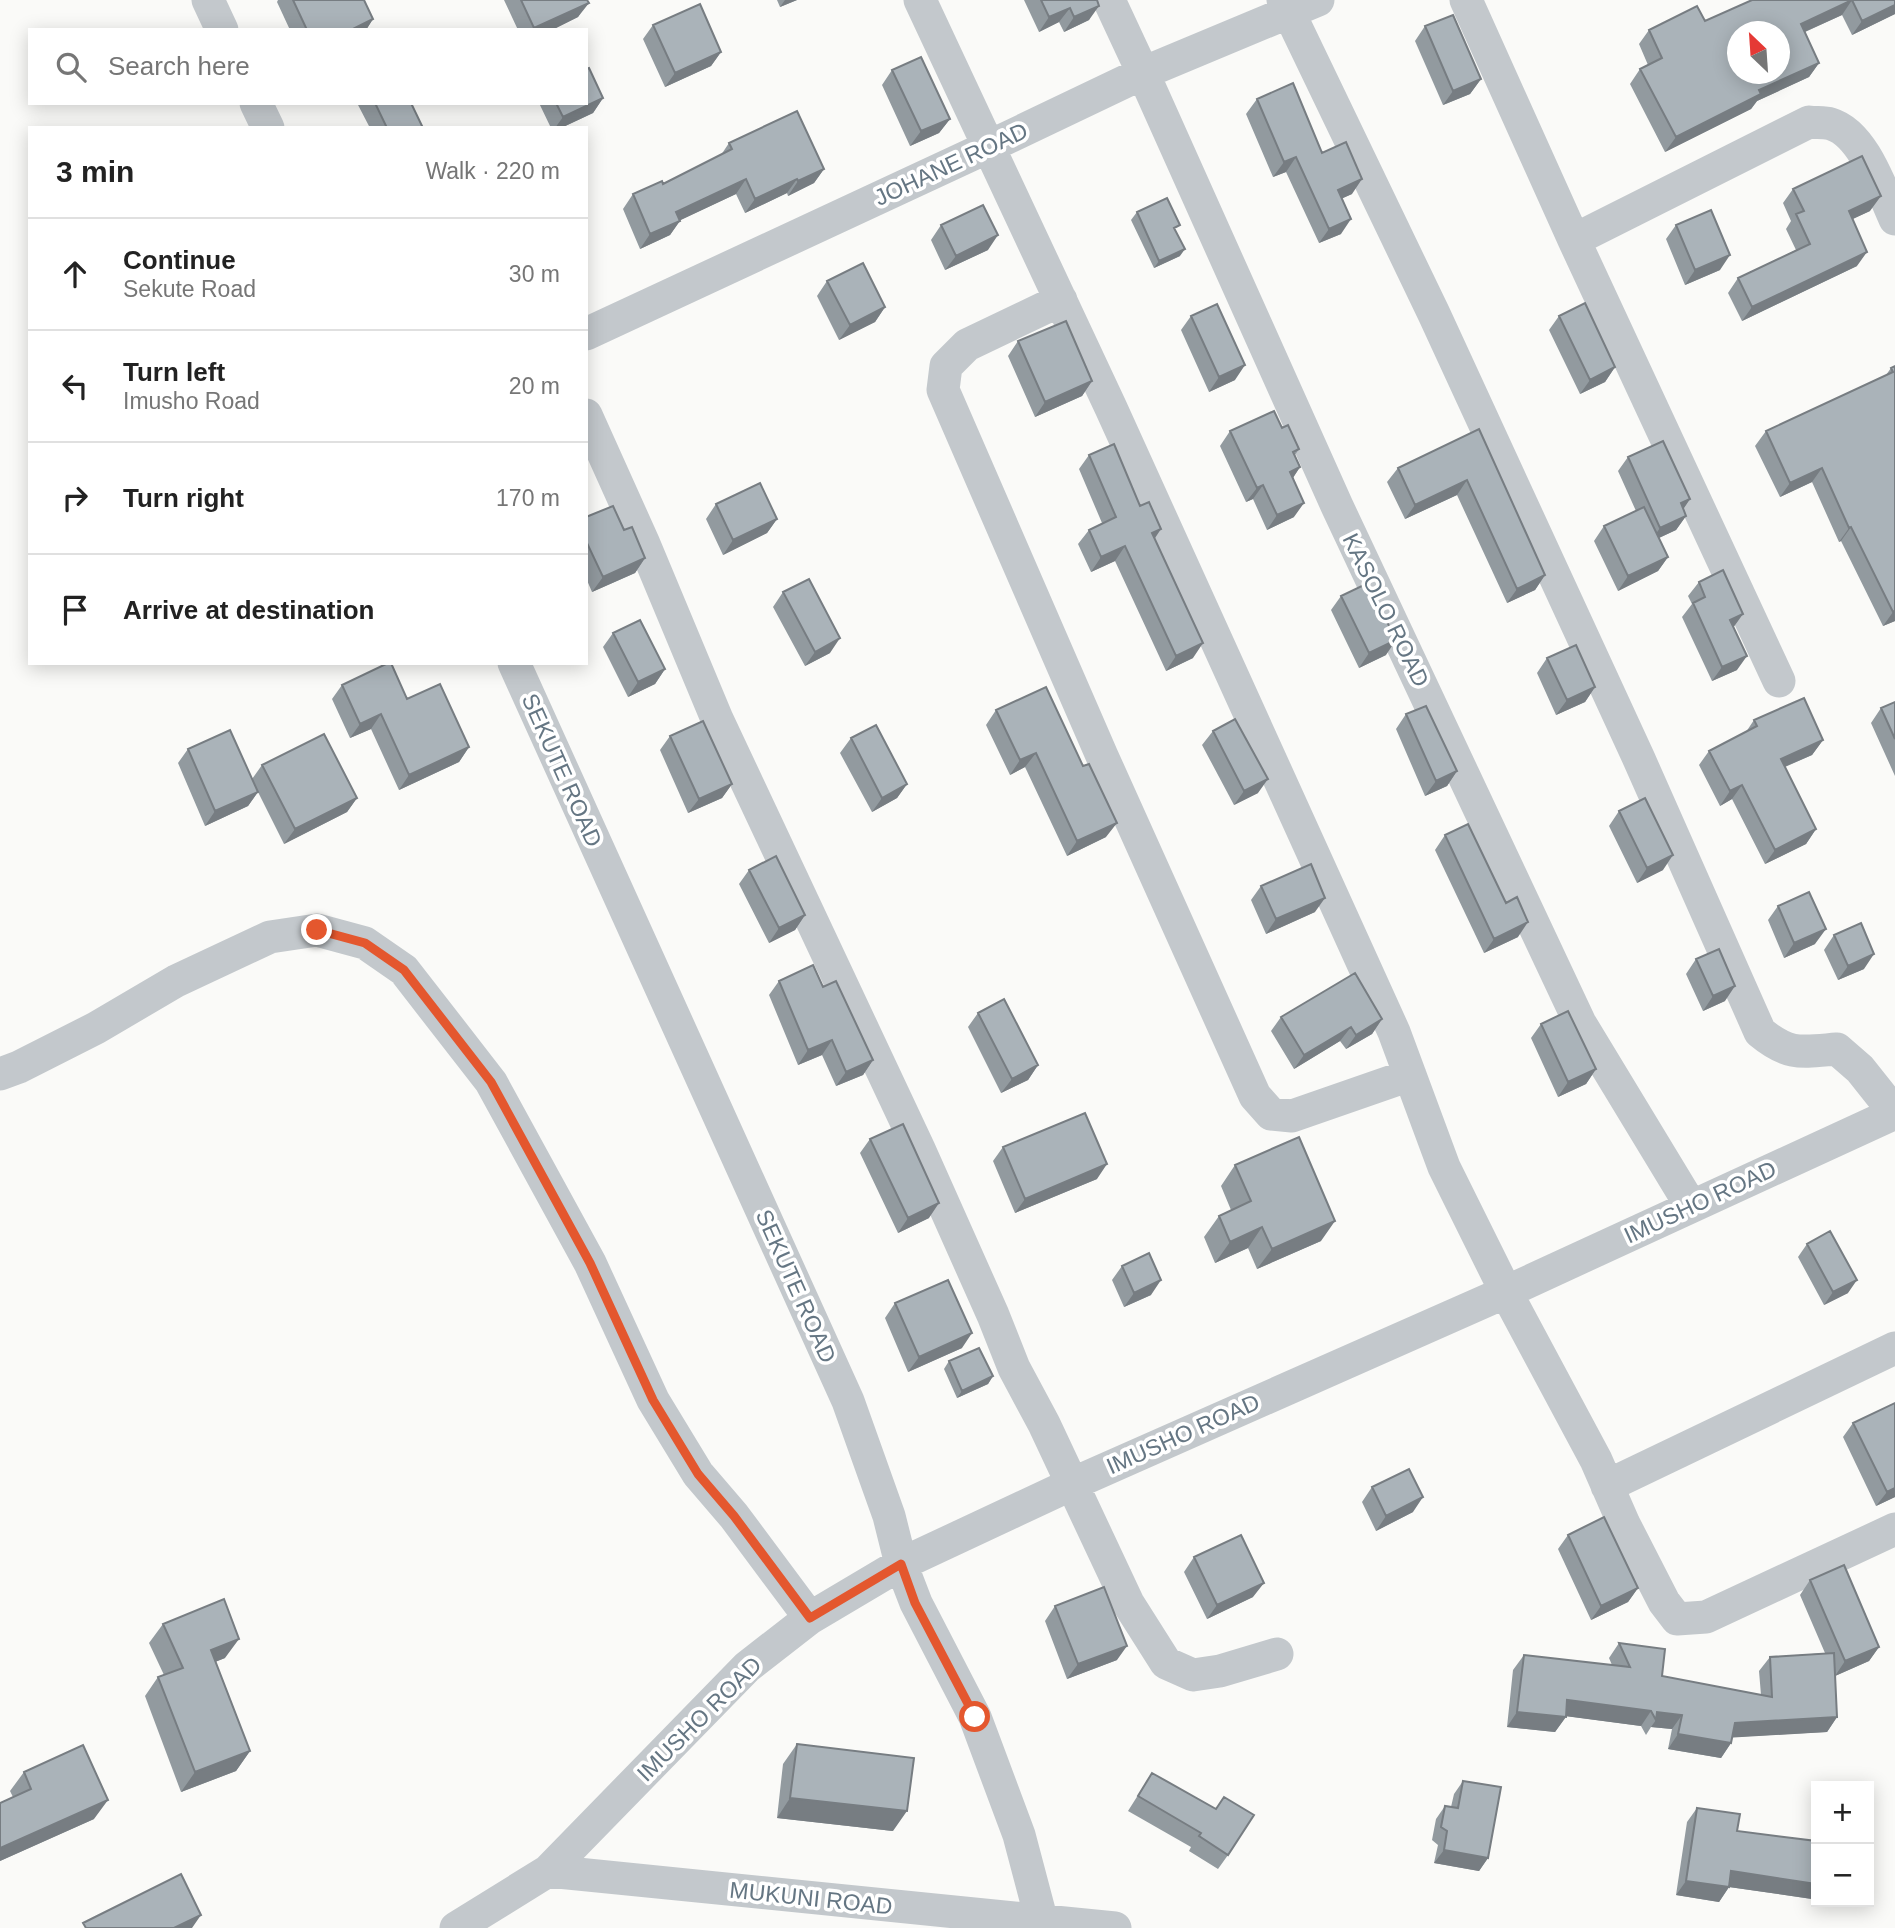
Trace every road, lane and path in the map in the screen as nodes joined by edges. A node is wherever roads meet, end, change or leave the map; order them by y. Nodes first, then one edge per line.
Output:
1 (208, 0) edge
2 (920, 0) edge
3 (1109, 0) edge
4 (1466, 0) edge
5 (1296, 4) edge
6 (221, 28) edge
7 (1143, 73) junction
8 (257, 105) edge
9 (267, 126) edge
10 (988, 147) junction
11 (1895, 219) edge
12 (1574, 240) junction
13 (1061, 300) junction
14 (588, 333) edge
15 (588, 419) edge
16 (515, 665) edge
17 (1779, 681) dead end
18 (0, 1074) edge
19 (1409, 1075) junction
20 (1895, 1113) edge
21 (1690, 1206) junction
22 (1506, 1292) junction
23 (1895, 1348) edge
24 (1072, 1484) junction
25 (1607, 1486) junction
26 (1895, 1529) edge
27 (901, 1564) junction
28 (810, 1618) junction
29 (1277, 1654) dead end
30 (548, 1871) junction
31 (1042, 1922) junction
32 (456, 1928) edge
33 (1115, 1928) edge

1 - 6 street
2 - 10 street
3 - 7 street, KASOLO ROAD
4 - 12 street
5 - 7 street, JOHANE ROAD
5 - 20 street
7 - 10 street, JOHANE ROAD
7 - 21 street, KASOLO ROAD
8 - 9 street
10 - 13 street
10 - 14 street, JOHANE ROAD
11 - 12 street
12 - 17 street
13 - 19 street
13 - 19 street
15 - 24 street
16 - 27 street, SEKUTE ROAD
18 - 28 street
19 - 22 street
20 - 21 street, IMUSHO ROAD
21 - 22 street, IMUSHO ROAD
22 - 24 street, IMUSHO ROAD
22 - 25 street
23 - 25 street
24 - 27 street, IMUSHO ROAD
24 - 29 street
25 - 26 street
27 - 28 street, IMUSHO ROAD
27 - 31 street, SEKUTE ROAD
28 - 30 street, IMUSHO ROAD
30 - 31 street, MUKUNI ROAD
30 - 32 street, IMUSHO ROAD
31 - 33 street, MUKUNI ROAD

